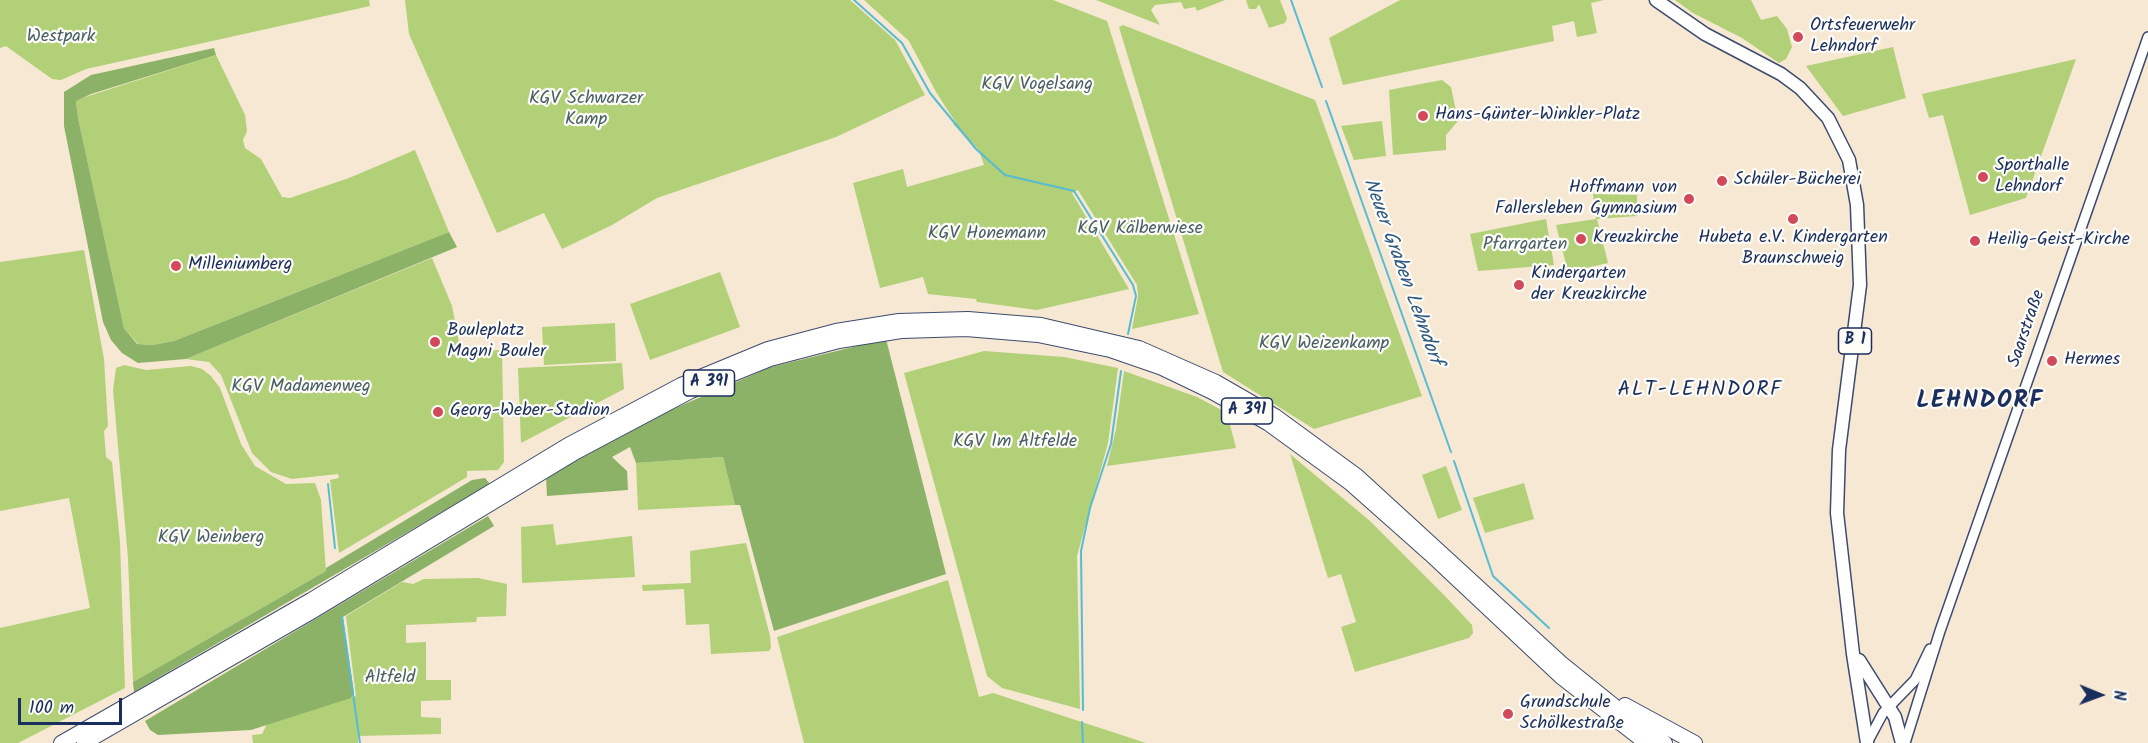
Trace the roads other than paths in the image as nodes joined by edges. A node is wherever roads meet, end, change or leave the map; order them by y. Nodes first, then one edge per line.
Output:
1 (1656, 0) edge
2 (2148, 37) edge
3 (900, 326) junction
4 (1940, 631) junction
5 (1851, 633) junction
6 (1561, 663) junction
7 (1924, 663) junction
8 (1927, 678) junction
9 (1889, 707) junction
10 (123, 715) junction
11 (1635, 738) edge
12 (61, 743) edge
13 (84, 743) edge
14 (1646, 743) edge
15 (1665, 743) edge
16 (1695, 743) edge
17 (1867, 743) edge
18 (1904, 743) edge

1 - 5 main road, B 1
2 - 4 street, Saarstraße
3 - 6 highway, A 391
3 - 10 highway, A 391
3 - 11 highway, A 391
4 - 7 street, Saarstraße
4 - 8 street, Saarstraße
5 - 9 main road, B 1
5 - 17 main road, B 1
6 - 15 highway, A 391
6 - 16 highway
7 - 8 street
7 - 9 street, Saarstraße
8 - 18 street, Saarstraße
9 - 17 street, Saarstraße
9 - 18 main road, B 1
10 - 12 highway, A 391
10 - 13 highway, A 391
11 - 14 highway, A 391

